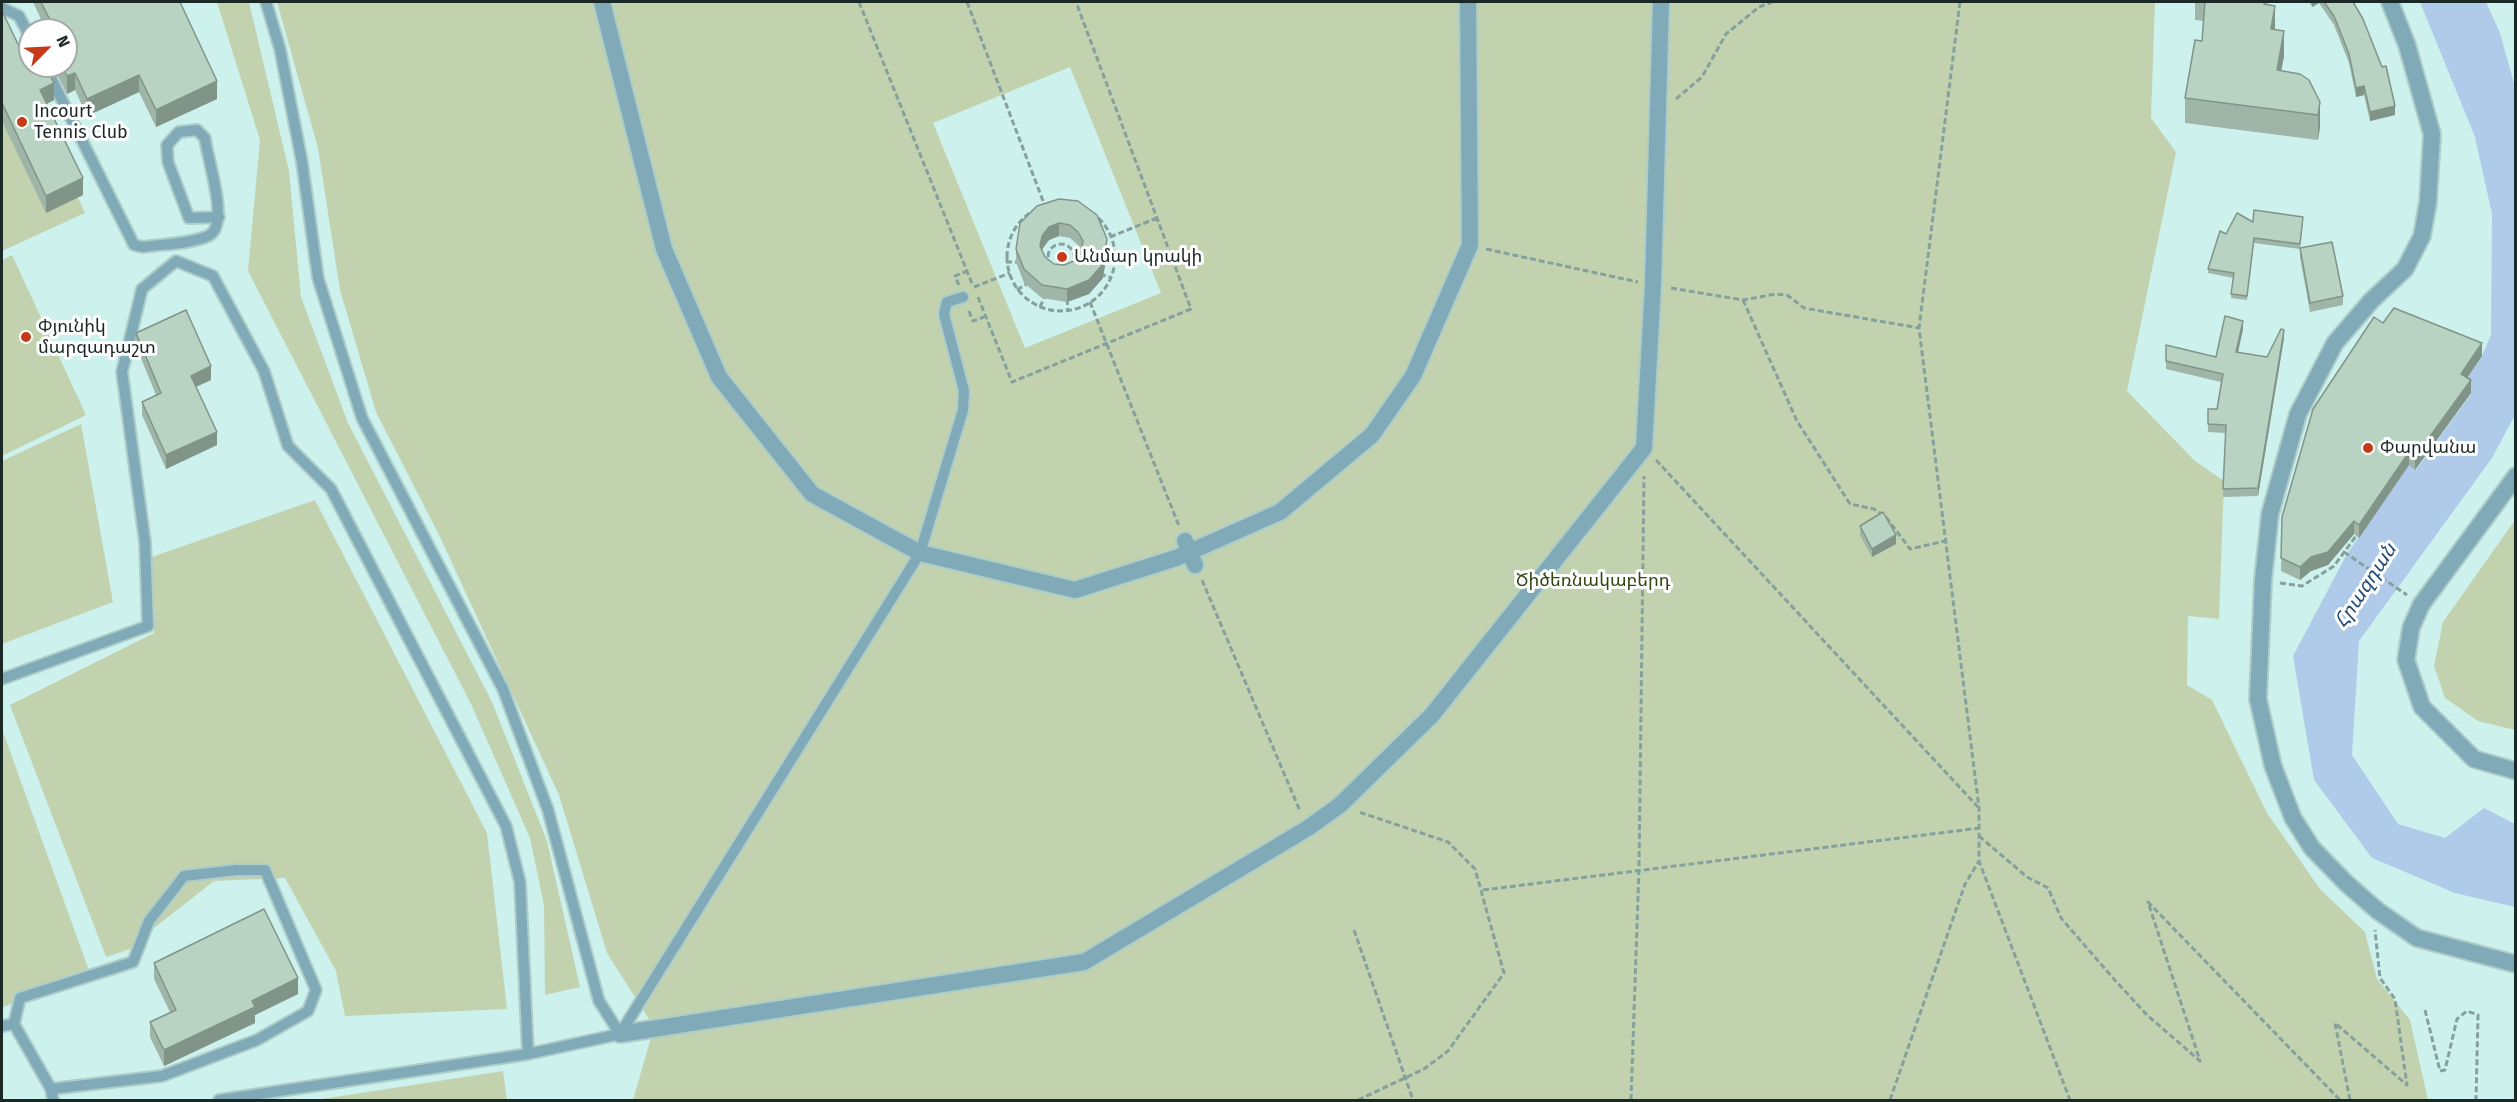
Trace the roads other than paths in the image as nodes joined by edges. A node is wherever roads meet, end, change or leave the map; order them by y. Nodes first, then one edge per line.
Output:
1 (266, 2) edge
2 (602, 2) edge
3 (1468, 2) edge
4 (1661, 2) edge
5 (2390, 2) edge
6 (2, 8) edge
7 (21, 18) edge
8 (51, 78) edge
9 (219, 217) junction
10 (963, 297) road end
11 (2516, 476) edge
12 (920, 553) junction
13 (2, 679) edge
14 (2516, 771) edge
15 (2516, 964) edge
16 (14, 1024) junction
17 (2, 1026) edge
18 (620, 1034) junction
19 (528, 1054) junction
20 (51, 1089) junction
21 (53, 1101) edge
22 (219, 1101) edge

1 - 18 lane
2 - 12 street
3 - 12 street
4 - 18 street
5 - 15 street
6 - 7 lane
8 - 9 lane
9 - 9 lane
10 - 12 lane
11 - 14 street
12 - 18 lane
13 - 19 lane
16 - 17 lane
16 - 20 lane
16 - 20 lane
18 - 19 lane
19 - 22 lane
20 - 21 lane

